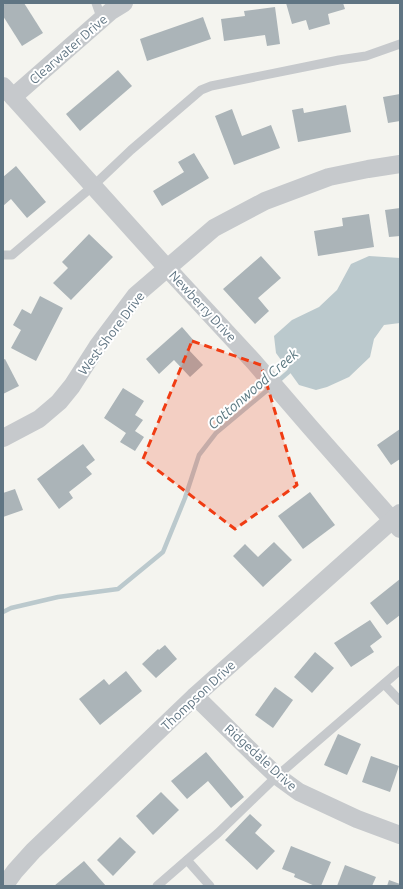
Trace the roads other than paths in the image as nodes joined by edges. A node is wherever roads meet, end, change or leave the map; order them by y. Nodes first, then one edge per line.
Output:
1 (124, 3) edge
2 (99, 11) edge
3 (400, 44) edge
4 (8, 91) edge
5 (400, 164) edge
6 (93, 186) junction
7 (3, 255) edge
8 (167, 268) junction
9 (3, 438) edge
10 (397, 520) edge
11 (400, 670) edge
12 (384, 684) junction
13 (196, 696) junction
14 (400, 701) edge
15 (277, 776) junction
16 (400, 835) edge
17 (187, 860) junction
18 (4, 886) edge
19 (158, 886) edge
20 (210, 886) edge

1 - 2 street, Clearwater Drive
2 - 4 street, Clearwater Drive
3 - 6 lane
4 - 6 street, Newberry Drive
5 - 8 street, West Shore Drive
6 - 7 lane
6 - 8 street, Newberry Drive
8 - 9 street, West Shore Drive
8 - 10 street, Newberry Drive
10 - 13 street, Thompson Drive
11 - 12 lane
12 - 14 lane
12 - 15 lane
13 - 15 street, Ridgedale Drive
13 - 18 street, Thompson Drive
15 - 16 street, Ridgedale Drive
15 - 17 lane
17 - 19 lane
17 - 20 lane

